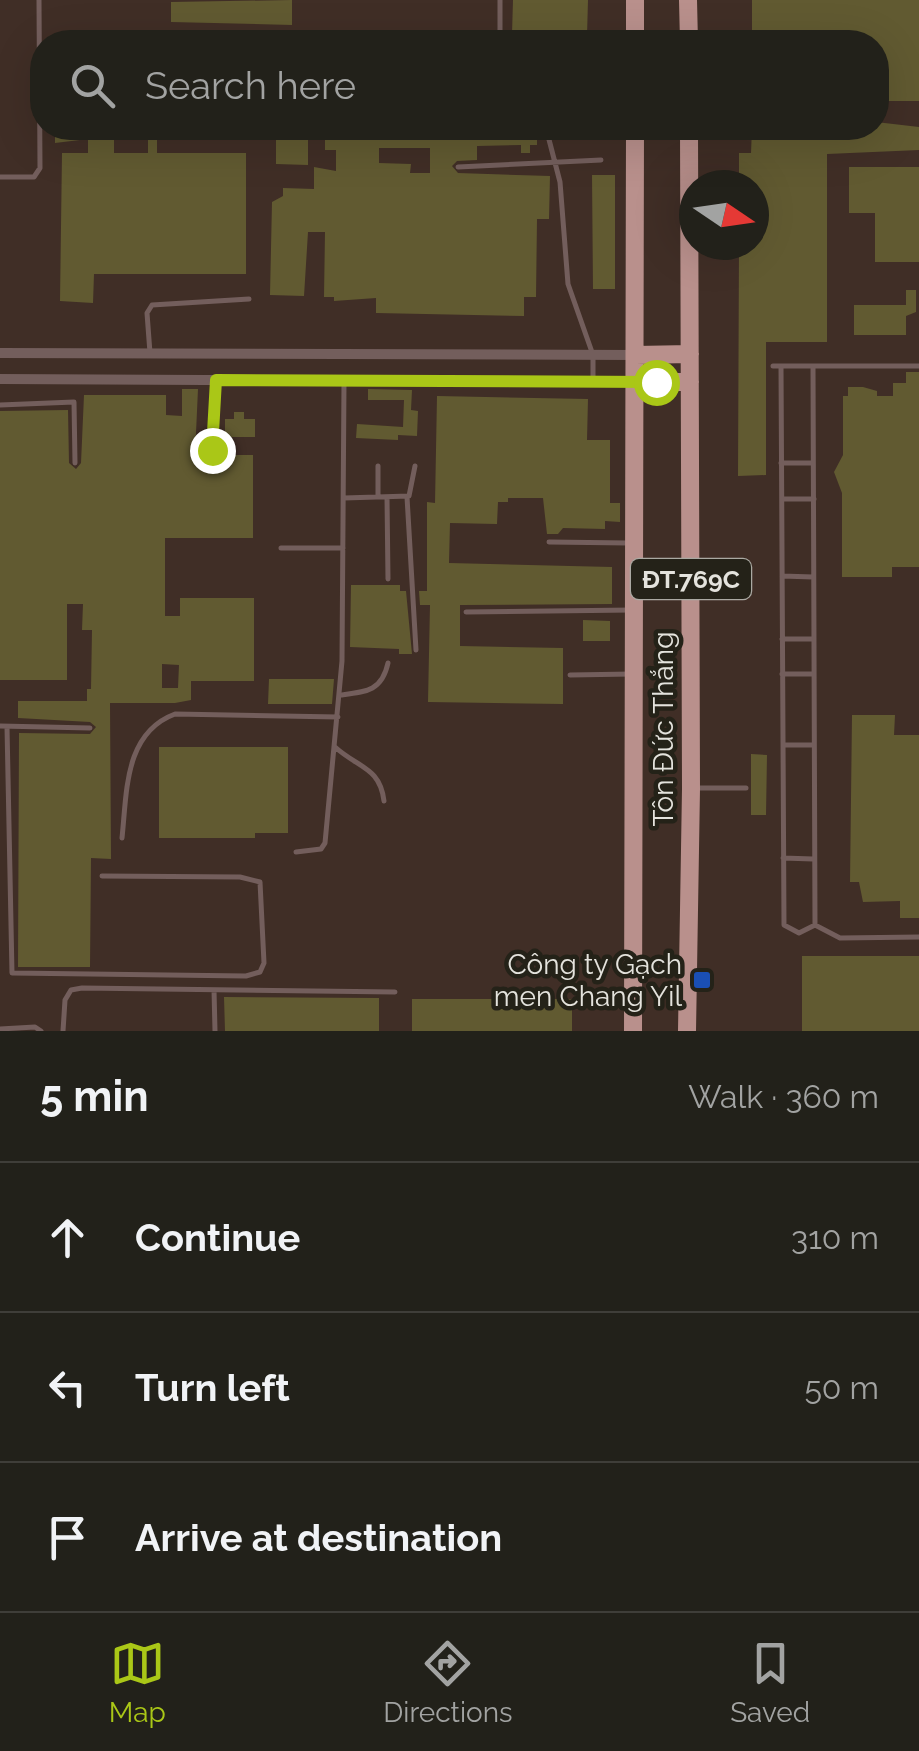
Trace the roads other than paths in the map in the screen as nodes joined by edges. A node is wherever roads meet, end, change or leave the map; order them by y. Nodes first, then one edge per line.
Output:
1 (39, 0) edge
2 (500, 0) edge
3 (635, 0) edge
4 (688, 0) edge
5 (39, 30) edge
6 (500, 30) edge
7 (635, 30) edge
8 (688, 30) edge
9 (40, 140) edge
10 (550, 140) edge
11 (636, 140) edge
12 (689, 140) edge
13 (601, 160) dead end
14 (557, 163) junction
15 (458, 167) dead end
16 (0, 177) edge
17 (249, 299) dead end
18 (0, 352) edge
19 (150, 353) junction
20 (244, 354) junction
21 (593, 354) junction
22 (690, 354) junction
23 (636, 355) junction
24 (814, 366) junction
25 (919, 366) edge
26 (0, 379) edge
27 (216, 380) junction
28 (242, 380) junction
29 (344, 380) junction
30 (592, 382) junction
31 (636, 382) junction
32 (690, 382) junction
33 (0, 406) edge
34 (212, 450) dead end
35 (781, 462) junction
36 (75, 463) dead end
37 (814, 463) junction
38 (378, 466) dead end
39 (415, 466) dead end
40 (378, 497) junction
41 (386, 497) junction
42 (407, 497) junction
43 (343, 498) junction
44 (781, 499) junction
45 (814, 499) junction
46 (549, 542) dead end
47 (636, 544) junction
48 (281, 548) dead end
49 (343, 548) junction
50 (782, 576) junction
51 (814, 577) junction
52 (388, 578) dead end
53 (635, 610) junction
54 (466, 612) dead end
55 (782, 639) junction
56 (814, 640) junction
57 (416, 650) dead end
58 (388, 663) dead end
59 (570, 674) dead end
60 (634, 674) junction
61 (782, 674) junction
62 (814, 674) junction
63 (340, 695) junction
64 (338, 717) junction
65 (4, 727) edge
66 (90, 728) dead end
67 (813, 745) junction
68 (783, 746) junction
69 (335, 747) junction
70 (692, 788) junction
71 (746, 788) dead end
72 (384, 801) dead end
73 (122, 838) dead end
74 (296, 852) dead end
75 (784, 858) junction
76 (813, 858) junction
77 (102, 876) dead end
78 (815, 925) junction
79 (919, 937) edge
80 (214, 990) junction
81 (395, 992) dead end
82 (0, 1029) edge
83 (41, 1031) edge
84 (64, 1031) edge
85 (215, 1031) edge
86 (632, 1031) edge
87 (687, 1031) edge

1 - 5 lane
2 - 6 lane
3 - 7 main road
4 - 8 main road
9 - 16 lane
10 - 14 lane
11 - 23 main road, Tôn Đức Thắng / ĐT.769C
12 - 22 main road, Tôn Đức Thắng / ĐT.769C
13 - 14 lane
14 - 15 lane
14 - 21 lane
17 - 19 lane
18 - 19 street
19 - 20 street
20 - 21 street
20 - 28 street
21 - 23 street
21 - 30 lane
22 - 23 main road
22 - 32 main road, Tôn Đức Thắng / ĐT.769C
23 - 31 main road, Tôn Đức Thắng / ĐT.769C
24 - 25 lane
24 - 35 lane
24 - 37 lane
26 - 27 street
27 - 28 street
27 - 34 lane
28 - 29 street
29 - 30 street
29 - 43 lane
30 - 31 street
31 - 32 main road
31 - 47 main road, Tôn Đức Thắng / ĐT.769C
32 - 70 main road, Tôn Đức Thắng / ĐT.769C
33 - 36 lane
35 - 37 lane
35 - 44 lane
37 - 45 lane
38 - 40 lane
39 - 42 lane
40 - 41 lane
40 - 43 lane
41 - 42 lane
41 - 52 lane
42 - 57 lane
43 - 49 lane
44 - 45 lane
44 - 50 lane
45 - 51 lane
46 - 47 lane
47 - 53 main road, Tôn Đức Thắng / ĐT.769C
48 - 49 lane
49 - 63 lane
50 - 51 lane
50 - 55 lane
51 - 56 lane
53 - 54 lane
53 - 60 main road, Tôn Đức Thắng / ĐT.769C
55 - 56 lane
55 - 61 lane
56 - 62 lane
58 - 63 lane
59 - 60 lane
60 - 86 main road, Tôn Đức Thắng / ĐT.769C
61 - 62 lane
61 - 68 lane
62 - 67 lane
63 - 64 lane
64 - 69 lane
64 - 73 lane
65 - 66 lane
65 - 77 lane
67 - 68 lane
67 - 76 lane
68 - 75 lane
69 - 72 lane
69 - 74 lane
70 - 71 lane
70 - 87 main road, Tôn Đức Thắng / ĐT.769C
75 - 76 lane
75 - 78 lane
76 - 78 lane
78 - 79 lane
80 - 81 lane
80 - 84 lane
80 - 85 lane
82 - 83 lane

